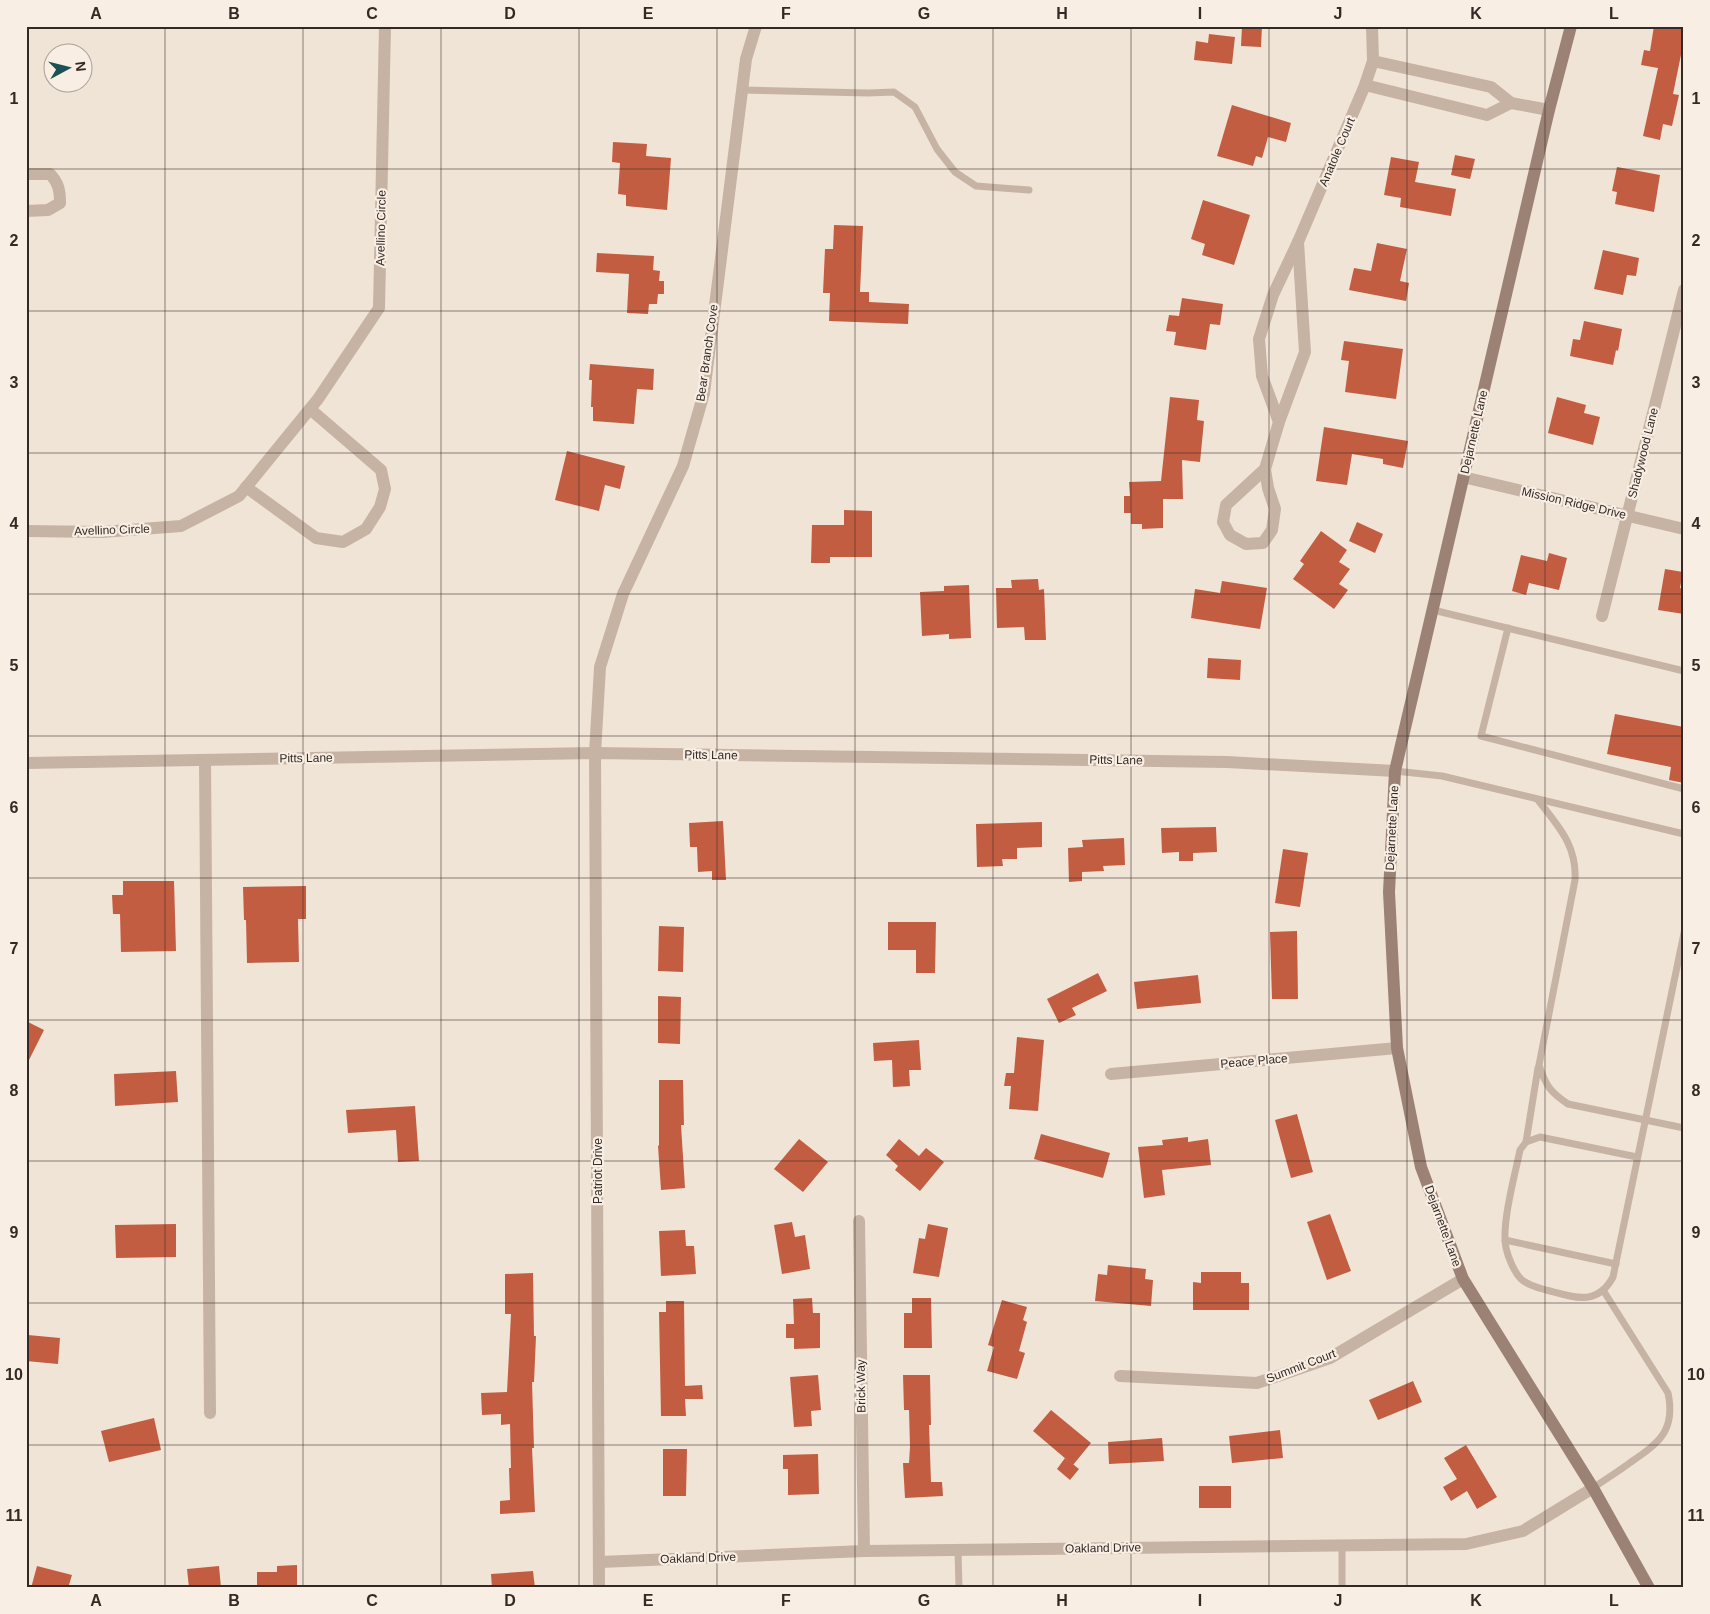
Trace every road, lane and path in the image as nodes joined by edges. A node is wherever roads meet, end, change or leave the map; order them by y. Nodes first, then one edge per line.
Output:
1 (385, 26) edge
2 (756, 26) edge
3 (1372, 26) edge
4 (1571, 26) edge
5 (1373, 61) junction
6 (1365, 86) junction
7 (742, 90) junction
8 (1511, 103) junction
9 (1549, 110) junction
10 (26, 174) edge
11 (1029, 190) dead end
12 (26, 211) edge
13 (1298, 242) junction
14 (1684, 290) edge
15 (310, 409) junction
16 (1279, 422) junction
17 (1265, 469) junction
18 (1463, 477) junction
19 (246, 487) junction
20 (1627, 516) junction
21 (1684, 530) edge
22 (26, 531) edge
23 (1433, 610) junction
24 (1602, 616) dead end
25 (1508, 628) junction
26 (1684, 670) edge
27 (595, 754) junction
28 (205, 760) junction
29 (26, 763) edge
30 (1396, 771) junction
31 (1684, 788) edge
32 (1538, 800) junction
33 (1684, 834) edge
34 (1684, 933) edge
35 (1397, 1048) junction
36 (1539, 1065) junction
37 (1111, 1074) dead end
38 (1645, 1120) junction
39 (1684, 1128) edge
40 (1526, 1142) junction
41 (1637, 1157) junction
42 (859, 1220) dead end
43 (1505, 1240) junction
44 (1616, 1264) junction
45 (1463, 1279) junction
46 (1603, 1290) junction
47 (1120, 1376) dead end
48 (210, 1413) dead end
49 (1593, 1488) junction
50 (1342, 1546) junction
51 (958, 1550) junction
52 (864, 1551) junction
53 (600, 1562) junction
54 (599, 1588) edge
55 (959, 1588) edge
56 (1342, 1588) edge
57 (1649, 1588) edge

1 - 15 street, Avellino Circle
2 - 7 street, Bear Branch Cove
3 - 5 street, Anatole Court
4 - 9 main road, Dejarnette Lane
5 - 6 street, Anatole Court
5 - 8 street
6 - 8 street
6 - 13 street, Anatole Court
7 - 11 lane
7 - 27 street, Bear Branch Cove
8 - 9 street
9 - 18 main road, Dejarnette Lane
10 - 12 street
13 - 16 street, Anatole Court
13 - 16 street, Anatole Court
14 - 20 street, Shadywood Lane
15 - 19 street, Avellino Circle
15 - 19 street
16 - 17 street, Anatole Court
17 - 17 street, Anatole Court
18 - 20 street, Mission Ridge Drive
18 - 23 main road, Dejarnette Lane
19 - 22 street, Avellino Circle
20 - 21 street, Mission Ridge Drive
20 - 24 street, Shadywood Lane
23 - 25 lane
23 - 30 main road, Dejarnette Lane
25 - 26 lane
25 - 31 lane
27 - 28 street, Pitts Lane
27 - 30 street, Pitts Lane
27 - 53 street, Patriot Drive
28 - 29 street, Pitts Lane
28 - 48 street
30 - 32 lane
30 - 35 main road, Dejarnette Lane
32 - 33 lane
32 - 36 lane
34 - 38 lane
35 - 37 street, Peace Place
35 - 45 main road, Dejarnette Lane
36 - 38 lane
36 - 40 lane
38 - 39 lane
38 - 41 lane
40 - 41 lane
40 - 43 lane
41 - 44 lane
42 - 52 street, Brick Way
43 - 44 lane
43 - 46 lane
44 - 46 lane
45 - 47 street, Summit Court
45 - 49 main road, Dejarnette Lane
46 - 49 lane
49 - 50 street, Oakland Drive
49 - 57 main road, Dejarnette Lane
50 - 51 street, Oakland Drive
50 - 56 lane
51 - 52 street, Oakland Drive
51 - 55 lane
52 - 53 street, Oakland Drive
53 - 54 street, Patriot Drive

